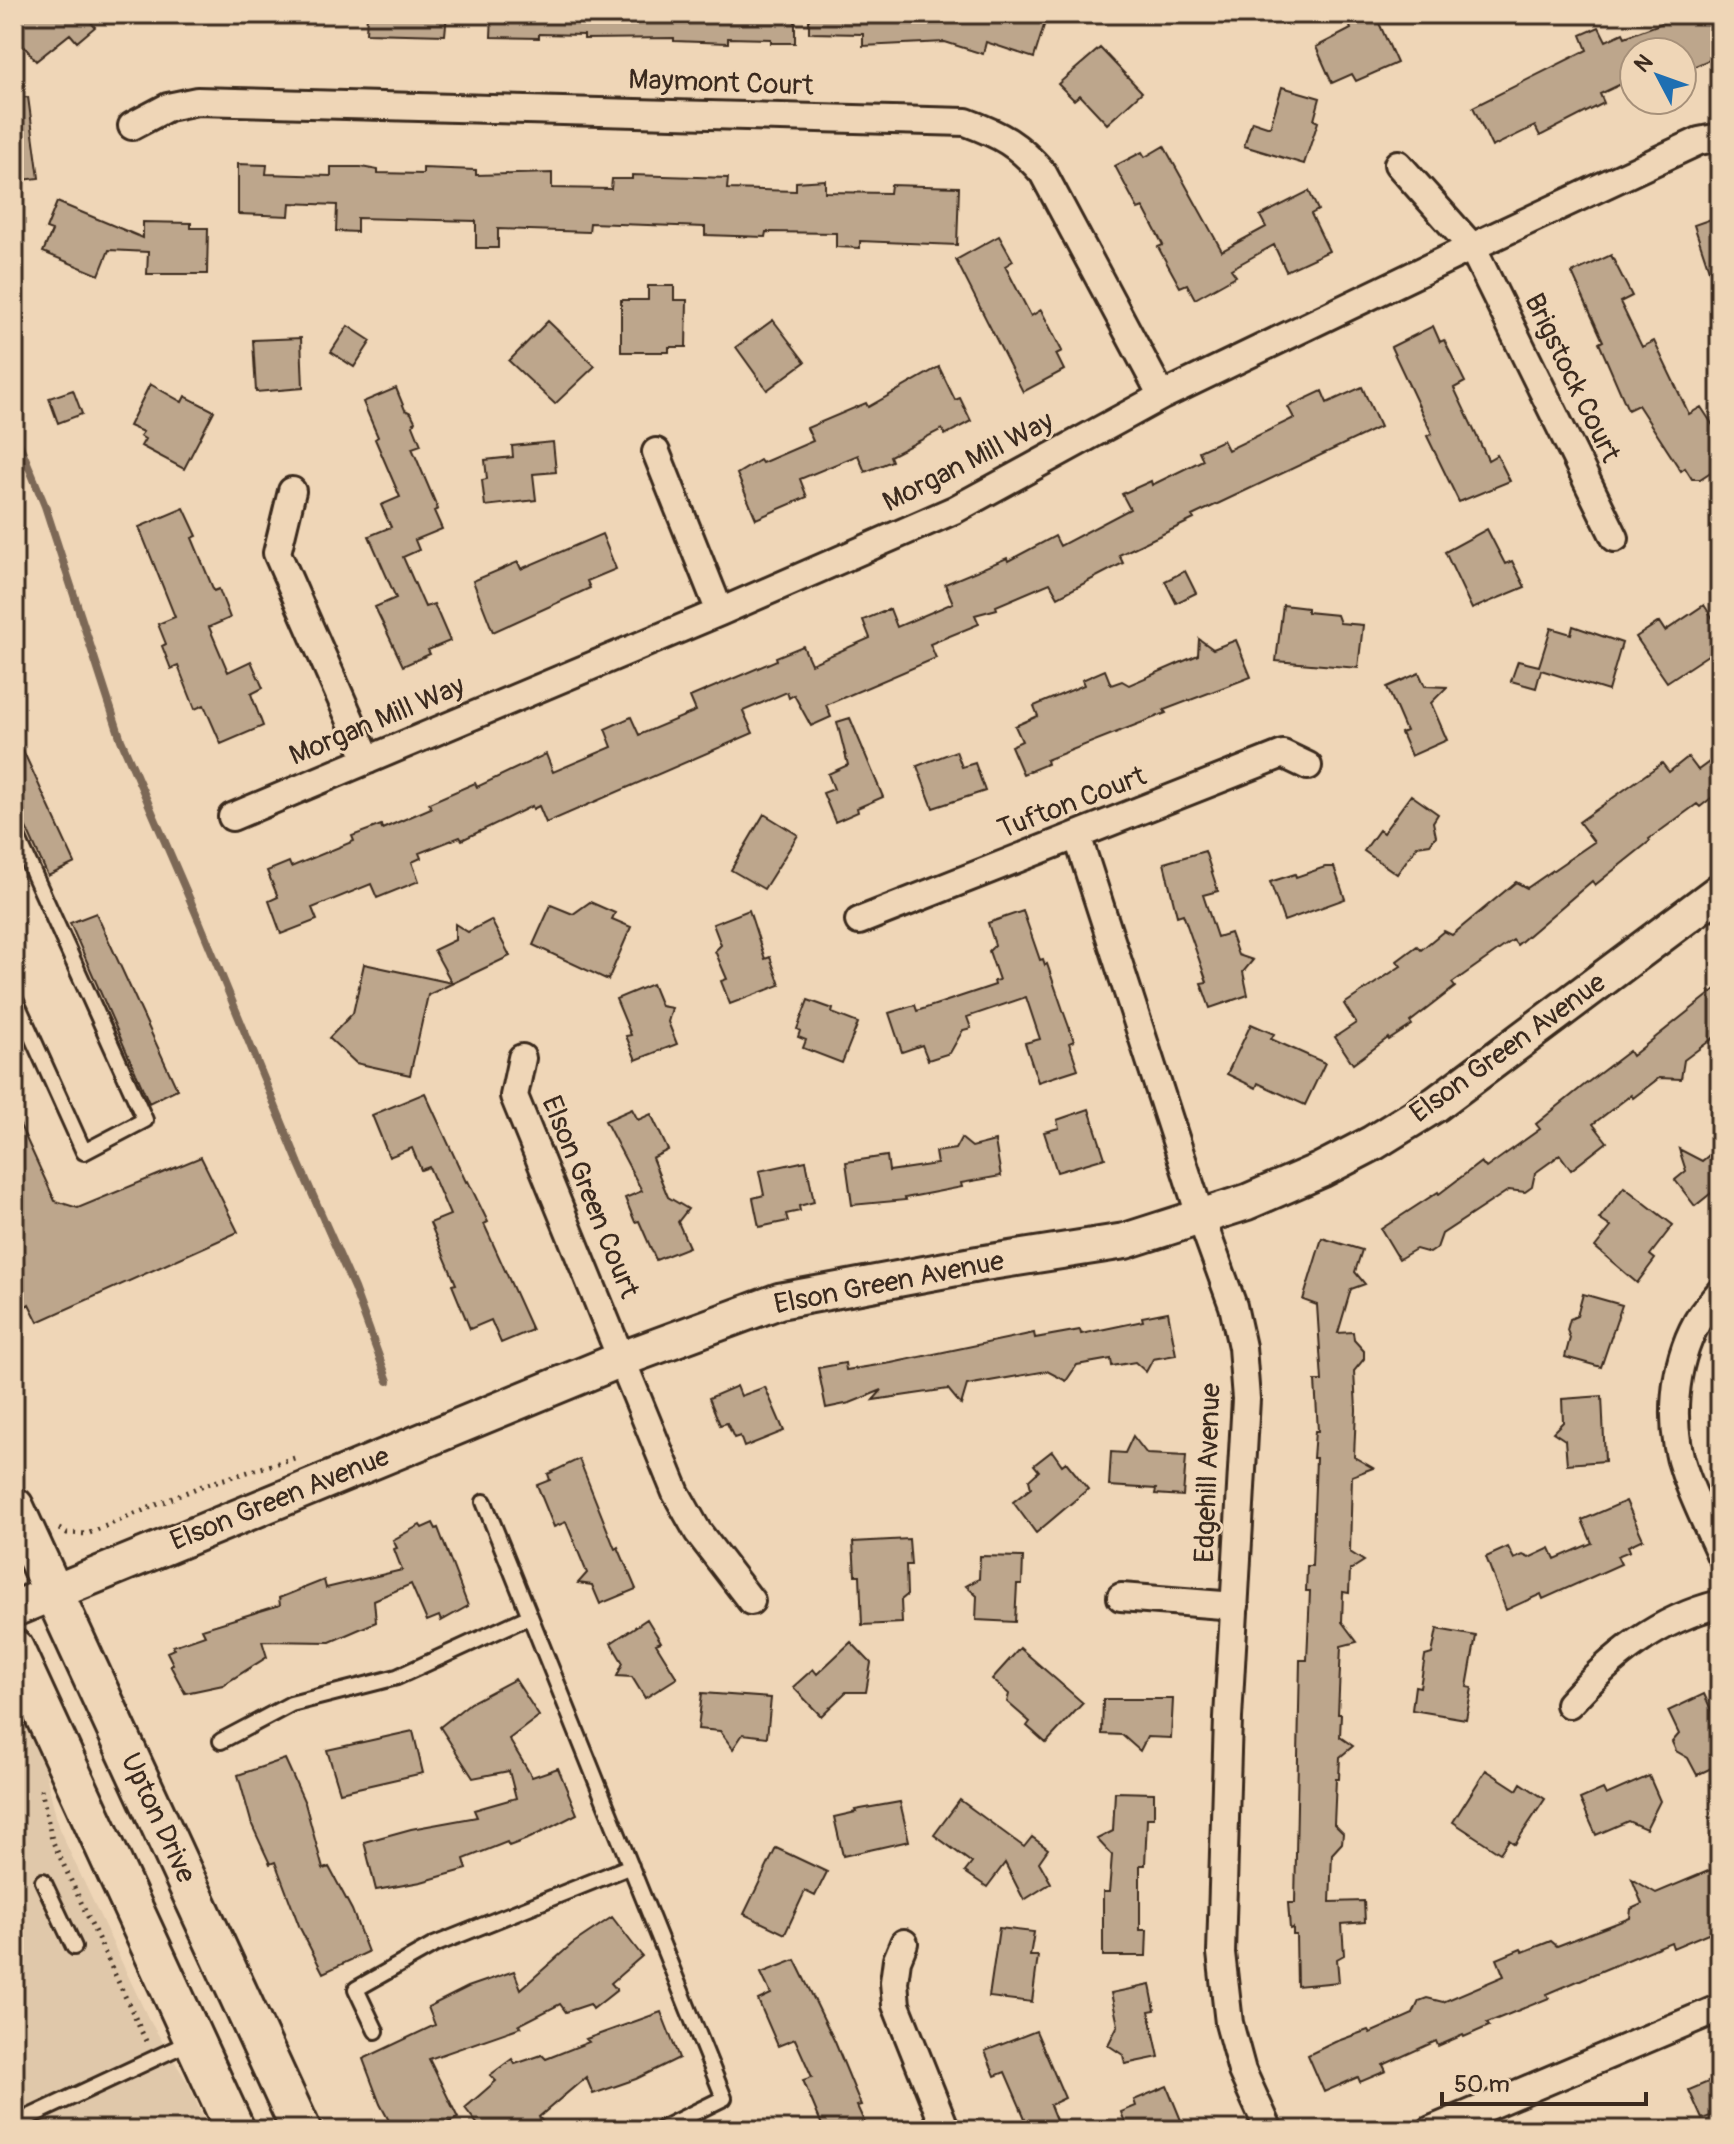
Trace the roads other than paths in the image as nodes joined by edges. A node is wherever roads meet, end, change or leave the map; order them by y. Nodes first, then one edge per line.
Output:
1 (132, 126) dead end
2 (1720, 137) edge
3 (1398, 164) dead end
4 (1472, 247) junction
5 (1162, 396) junction
6 (656, 452) dead end
7 (292, 491) dead end
8 (1615, 538) dead end
9 (720, 612) junction
10 (368, 760) junction
11 (1308, 766) dead end
12 (232, 817) dead end
13 (14, 830) edge
14 (1077, 835) junction
15 (1720, 891) edge
16 (859, 921) dead end
17 (14, 997) edge
18 (522, 1058) dead end
19 (1201, 1218) junction
20 (1720, 1292) edge
21 (622, 1359) junction
22 (484, 1502) dead end
23 (14, 1507) edge
24 (1720, 1554) edge
25 (53, 1592) junction
26 (1121, 1597) dead end
27 (751, 1601) dead end
28 (1720, 1604) edge
29 (1235, 1606) junction
30 (14, 1609) edge
31 (530, 1616) junction
32 (14, 1649) edge
33 (1569, 1704) dead end
34 (221, 1741) dead end
35 (631, 1866) junction
36 (43, 1881) dead end
37 (904, 1943) dead end
38 (74, 1947) dead end
39 (1720, 2008) edge
40 (376, 2031) dead end
41 (194, 2040) junction
42 (14, 2124) edge
43 (235, 2130) edge
44 (301, 2130) edge
45 (659, 2130) edge
46 (946, 2130) edge
47 (1269, 2130) edge
48 (1431, 2130) edge

1 - 5 street, Maymont Court
2 - 4 street, Morgan Mill Way
3 - 4 street, Brigstock Court
4 - 5 street, Morgan Mill Way
4 - 8 street, Brigstock Court
5 - 9 street, Morgan Mill Way
6 - 9 street
7 - 10 street
9 - 10 street, Morgan Mill Way
10 - 12 street, Morgan Mill Way
11 - 14 street, Tufton Court
13 - 17 lane
14 - 16 street, Tufton Court
14 - 19 street, Edgehill Avenue
15 - 19 street, Elson Green Avenue
18 - 21 street, Elson Green Court
19 - 21 street, Elson Green Avenue
19 - 29 street, Edgehill Avenue
20 - 24 street
21 - 25 street, Elson Green Avenue
21 - 27 street, Elson Green Court
22 - 31 lane
23 - 25 main road, Upton Drive
25 - 30 street, Elson Green Avenue
25 - 44 main road, Upton Drive
26 - 29 street
28 - 33 street
29 - 47 street, Edgehill Avenue
31 - 34 lane
31 - 35 lane
32 - 41 main road
35 - 40 lane
35 - 45 lane
36 - 38 lane
37 - 46 street
39 - 48 street
41 - 42 lane
41 - 43 main road

